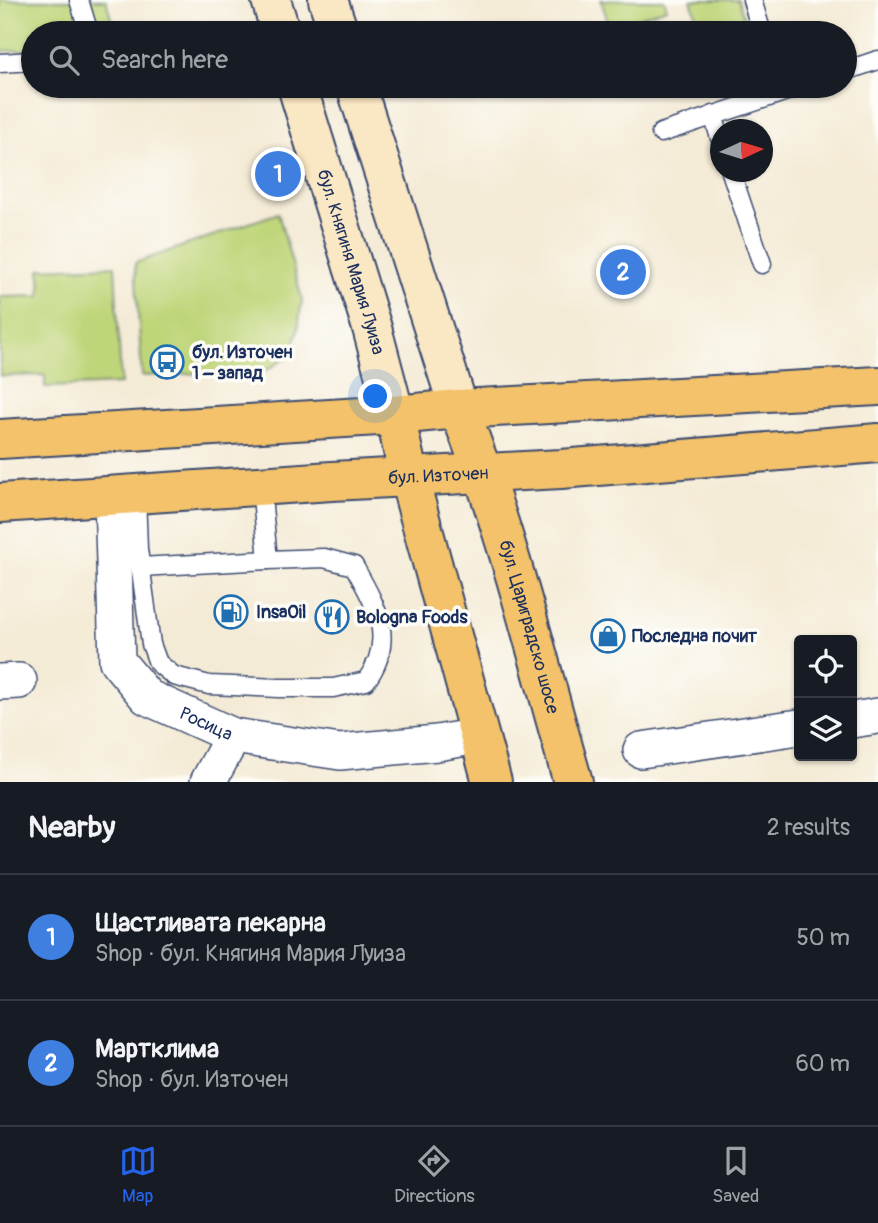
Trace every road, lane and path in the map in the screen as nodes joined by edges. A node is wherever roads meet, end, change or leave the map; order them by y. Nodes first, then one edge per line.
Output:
1 (79, 0) edge
2 (271, 0) edge
3 (328, 0) edge
4 (752, 0) edge
5 (85, 21) edge
6 (277, 21) edge
7 (335, 21) edge
8 (758, 21) edge
9 (878, 60) edge
10 (21, 62) edge
11 (0, 63) edge
12 (857, 67) edge
13 (301, 98) edge
14 (360, 98) edge
15 (757, 98) edge
16 (713, 115) junction
17 (714, 119) edge
18 (661, 133) dead end
19 (735, 182) edge
20 (761, 264) dead end
21 (878, 386) edge
22 (459, 409) junction
23 (395, 415) junction
24 (0, 439) edge
25 (878, 443) edge
26 (484, 472) junction
27 (410, 478) junction
28 (261, 486) junction
29 (124, 495) junction
30 (0, 503) edge
31 (268, 560) junction
32 (140, 568) junction
33 (878, 716) edge
34 (857, 719) edge
35 (794, 728) edge
36 (233, 736) junction
37 (478, 736) junction
38 (641, 750) dead end
39 (208, 782) edge
40 (492, 782) edge
41 (573, 782) edge

1 - 5 lane
2 - 6 main road
3 - 7 main road
4 - 8 lane
9 - 12 lane
10 - 11 lane
13 - 23 main road, бул. Княгиня Мария Луиза
14 - 22 main road
15 - 16 lane
16 - 17 lane
16 - 18 lane
19 - 20 lane
21 - 22 main road
22 - 23 main road
22 - 26 main road
23 - 24 main road
23 - 27 main road, бул. Княгиня Мария Луиза
25 - 26 main road, бул. Източен
26 - 27 main road, бул. Източен
26 - 41 main road, бул. Цариградско шосе
27 - 28 main road, бул. Източен
27 - 37 main road
28 - 29 main road, бул. Източен
28 - 31 lane
29 - 30 main road, бул. Източен
29 - 32 lane
29 - 36 street, Росица
31 - 32 lane
31 - 32 lane
33 - 34 street
35 - 38 street
36 - 37 street, Росица
36 - 39 street
37 - 40 main road

